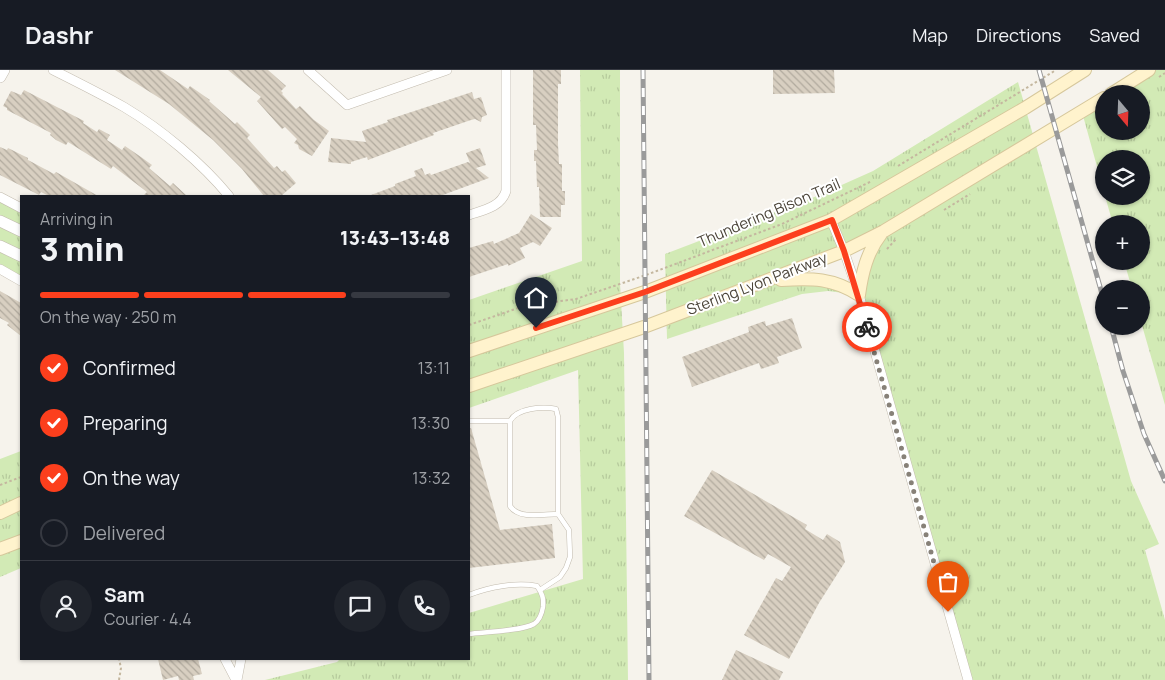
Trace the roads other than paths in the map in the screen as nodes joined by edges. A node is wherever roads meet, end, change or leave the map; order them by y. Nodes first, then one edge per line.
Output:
1 (4, 70) edge
2 (53, 70) edge
3 (308, 70) edge
4 (448, 70) edge
5 (506, 70) edge
6 (1085, 70) edge
7 (1150, 70) edge
8 (0, 77) edge
9 (1126, 85) edge
10 (1095, 103) edge
11 (228, 195) edge
12 (0, 197) edge
13 (20, 207) edge
14 (470, 215) edge
15 (0, 220) edge
16 (832, 220) junction
17 (20, 230) edge
18 (884, 231) junction
19 (0, 246) edge
20 (844, 251) junction
21 (20, 256) edge
22 (0, 269) edge
23 (20, 279) edge
24 (769, 281) junction
25 (858, 295) junction
26 (470, 351) edge
27 (470, 386) edge
28 (470, 421) edge
29 (510, 421) junction
30 (20, 503) edge
31 (0, 513) edge
32 (558, 514) junction
33 (20, 541) edge
34 (0, 549) edge
35 (540, 590) junction
36 (470, 595) edge
37 (470, 634) edge
38 (225, 660) edge
39 (241, 660) edge
40 (237, 680) edge
41 (968, 680) edge

1 - 8 street
2 - 11 street
3 - 4 street
5 - 14 street
6 - 16 main road
7 - 9 main road
10 - 18 main road, Sterling Lyon Parkway
12 - 13 street
15 - 17 street
16 - 20 street
16 - 26 main road
18 - 20 main road, Sterling Lyon Parkway
18 - 25 main road
19 - 21 street
20 - 24 main road, Sterling Lyon Parkway
20 - 25 street
22 - 23 street
24 - 25 main road
24 - 27 main road, Sterling Lyon Parkway
25 - 41 street
28 - 29 lane
29 - 32 lane
29 - 32 lane
30 - 31 main road
32 - 35 lane
33 - 34 main road
35 - 36 lane
35 - 37 lane
38 - 40 street
39 - 40 street

